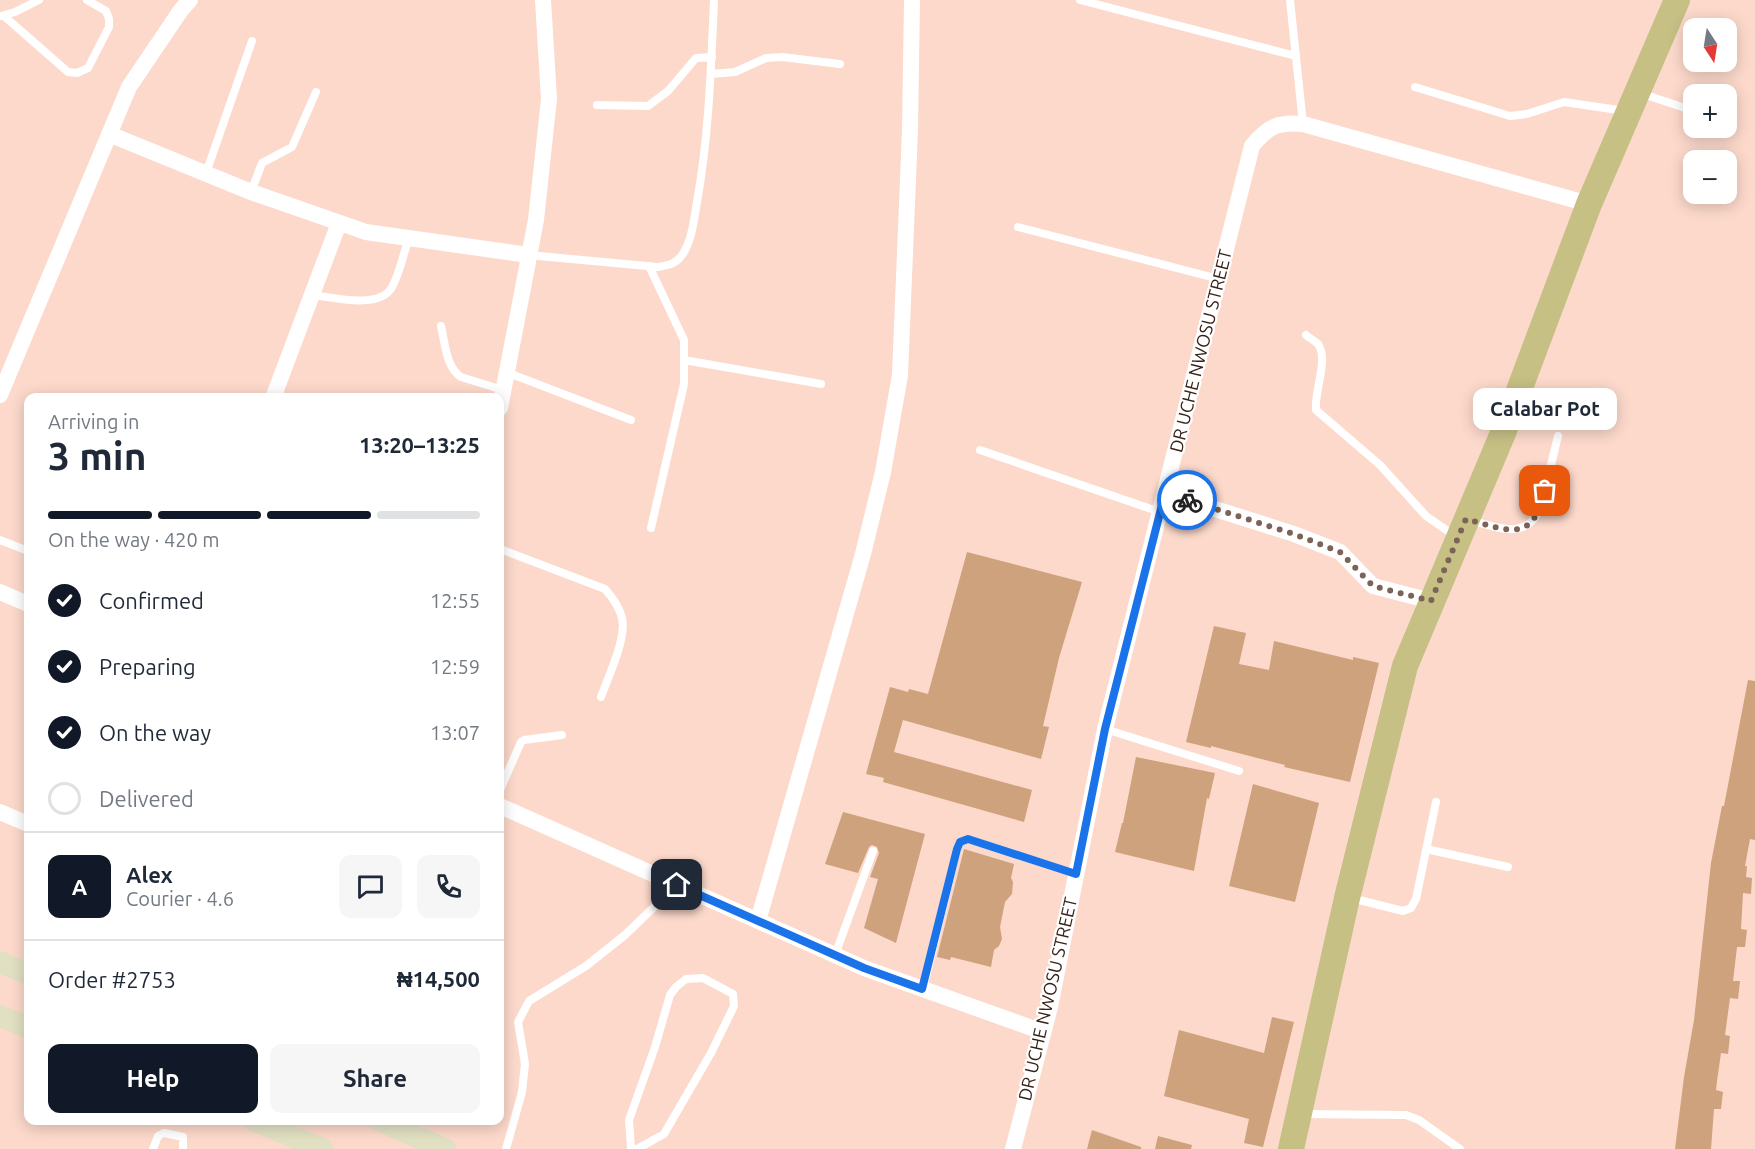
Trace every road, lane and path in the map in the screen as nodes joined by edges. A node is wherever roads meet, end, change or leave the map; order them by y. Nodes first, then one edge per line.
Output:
1 (39, 0) edge
2 (87, 0) edge
3 (190, 0) edge
4 (543, 0) edge
5 (714, 0) edge
6 (912, 0) edge
7 (1080, 0) edge
8 (1290, 0) edge
9 (1677, 0) edge
10 (2, 16) edge
11 (252, 41) dead end
12 (1296, 56) junction
13 (712, 57) junction
14 (840, 64) dead end
15 (711, 74) junction
16 (1415, 87) dead end
17 (316, 92) dead end
18 (1633, 102) junction
19 (597, 105) dead end
20 (1683, 109) edge
21 (1304, 124) junction
22 (109, 134) junction
23 (206, 173) junction
24 (251, 192) junction
25 (1590, 204) junction
26 (339, 223) junction
27 (1018, 227) dead end
28 (409, 238) junction
29 (528, 255) junction
30 (649, 266) junction
31 (1219, 279) junction
32 (312, 295) junction
33 (441, 326) dead end
34 (1306, 335) dead end
35 (684, 360) junction
36 (506, 372) junction
37 (821, 384) dead end
38 (503, 390) junction
39 (275, 393) edge
40 (502, 393) edge
41 (0, 395) edge
42 (630, 420) dead end
43 (1558, 436) dead end
44 (980, 450) dead end
45 (1165, 493) junction
46 (1161, 512) junction
47 (651, 528) dead end
48 (1462, 528) junction
49 (0, 540) edge
50 (24, 549) edge
51 (504, 551) edge
52 (0, 592) edge
53 (24, 599) edge
54 (1431, 601) junction
55 (601, 697) dead end
56 (1105, 729) junction
57 (562, 735) dead end
58 (1239, 771) dead end
59 (504, 781) edge
60 (1436, 802) dead end
61 (504, 808) edge
62 (0, 812) edge
63 (24, 822) edge
64 (1426, 849) junction
65 (873, 851) dead end
66 (1508, 867) dead end
67 (1076, 874) junction
68 (677, 885) junction
69 (1347, 898) junction
70 (758, 921) junction
71 (835, 955) junction
72 (0, 962) edge
73 (24, 972) edge
74 (922, 989) junction
75 (0, 1016) edge
76 (24, 1025) edge
77 (1043, 1032) junction
78 (1300, 1114) junction
79 (266, 1125) edge
80 (390, 1125) edge
81 (153, 1149) edge
82 (183, 1149) edge
83 (322, 1149) edge
84 (445, 1149) edge
85 (506, 1149) edge
86 (632, 1149) edge
87 (637, 1149) edge
88 (1012, 1149) edge
89 (1292, 1149) edge
90 (1460, 1149) edge

1 - 10 lane
2 - 10 lane
3 - 22 street
4 - 29 street
5 - 13 lane
6 - 70 street
7 - 12 lane
8 - 12 lane
9 - 18 main road
11 - 23 lane
12 - 21 lane
13 - 15 lane
13 - 19 lane
14 - 15 lane
15 - 30 lane
16 - 18 lane
17 - 24 lane
18 - 20 lane
18 - 25 main road
21 - 25 street, DR UCHE NWOSU STREET
21 - 31 street, DR UCHE NWOSU STREET
22 - 23 street
22 - 41 street
23 - 24 street
24 - 26 street
25 - 48 main road
26 - 28 street
26 - 32 street
27 - 31 lane
28 - 29 street
28 - 32 lane
29 - 30 lane
29 - 36 street
30 - 35 lane
31 - 45 street, DR UCHE NWOSU STREET
32 - 39 street
33 - 38 lane
34 - 48 lane
35 - 37 lane
35 - 47 lane
36 - 38 street
36 - 42 lane
38 - 40 street
43 - 48 lane
44 - 46 lane
45 - 46 street, DR UCHE NWOSU STREET
45 - 54 street
46 - 56 street, DR UCHE NWOSU STREET
48 - 54 main road
49 - 50 lane
51 - 55 lane
52 - 53 street
54 - 69 main road
56 - 58 lane
56 - 67 street, DR UCHE NWOSU STREET
57 - 59 lane
60 - 64 lane
61 - 68 street
62 - 63 street
64 - 66 lane
64 - 69 lane
65 - 71 lane
67 - 74 lane
67 - 77 street, DR UCHE NWOSU STREET
68 - 70 street
68 - 85 lane
69 - 78 main road
70 - 71 street
71 - 74 street
72 - 73 main road
74 - 77 street
75 - 76 main road
77 - 88 street, DR UCHE NWOSU STREET
78 - 89 main road
78 - 90 lane
79 - 83 main road
80 - 84 main road
81 - 82 lane
86 - 87 lane

